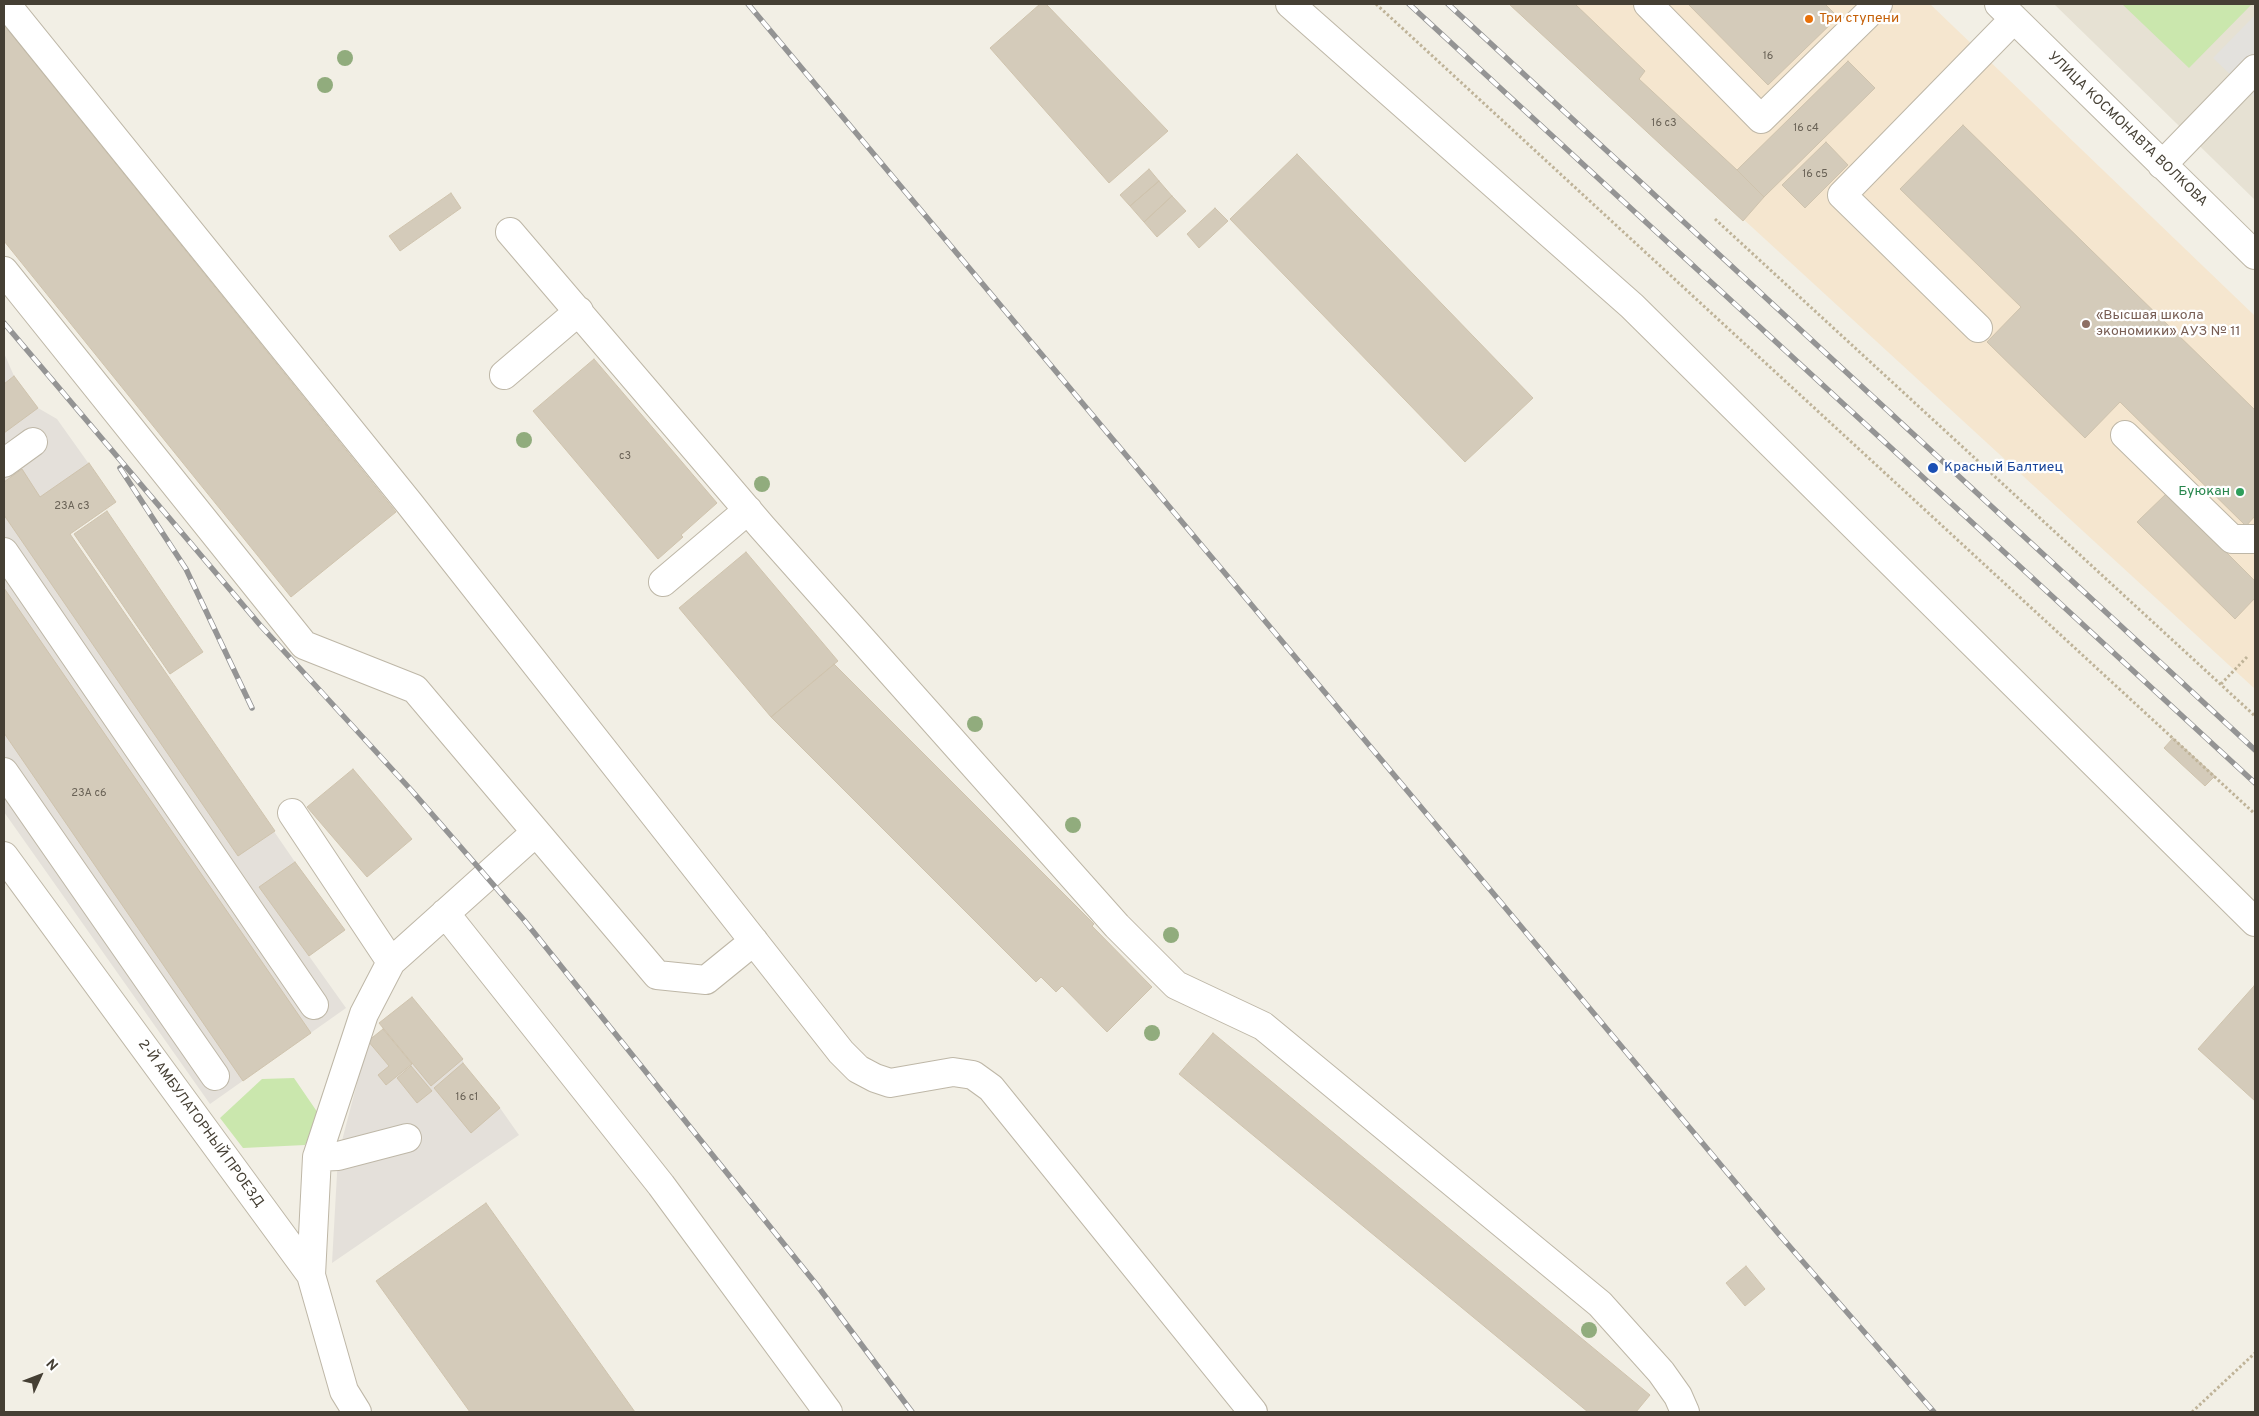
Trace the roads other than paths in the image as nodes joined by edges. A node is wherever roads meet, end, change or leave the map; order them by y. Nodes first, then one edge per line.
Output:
1 (6, 4) edge
2 (1290, 4) edge
3 (1648, 4) edge
4 (1878, 4) edge
5 (2006, 11) edge
6 (2255, 69) edge
7 (2162, 165) junction
8 (510, 232) dead end
9 (2255, 255) edge
10 (4, 271) edge
11 (579, 311) junction
12 (1978, 328) dead end
13 (504, 375) dead end
14 (2125, 435) dead end
15 (33, 442) dead end
16 (4, 463) edge
17 (748, 510) junction
18 (2255, 539) edge
19 (4, 552) edge
20 (663, 582) dead end
21 (4, 772) edge
22 (292, 813) dead end
23 (536, 832) junction
24 (4, 856) edge
25 (445, 913) junction
26 (2255, 922) edge
27 (754, 942) junction
28 (391, 962) junction
29 (314, 1006) dead end
30 (215, 1076) dead end
31 (407, 1138) dead end
32 (317, 1157) junction
33 (311, 1275) junction
34 (357, 1412) edge
35 (828, 1412) edge
36 (1253, 1412) edge
37 (1685, 1412) edge

1 - 27 street
2 - 26 street
3 - 4 street
5 - 7 street, УЛИЦА КОСМОНАВТА ВОЛКОВА
5 - 12 street
6 - 7 street
7 - 9 street, УЛИЦА КОСМОНАВТА ВОЛКОВА
8 - 11 street
10 - 23 street
11 - 13 street
11 - 17 street
14 - 18 street
15 - 16 street
17 - 20 street
17 - 37 street
19 - 29 street
21 - 30 street
22 - 28 street
23 - 25 street
23 - 27 street
24 - 33 street, 2-Й АМБУЛАТОРНЫЙ ПРОЕЗД
25 - 28 street
25 - 35 street
27 - 36 street
28 - 32 street
31 - 32 street
32 - 33 street
33 - 34 street, 2-Й АМБУЛАТОРНЫЙ ПРОЕЗД

